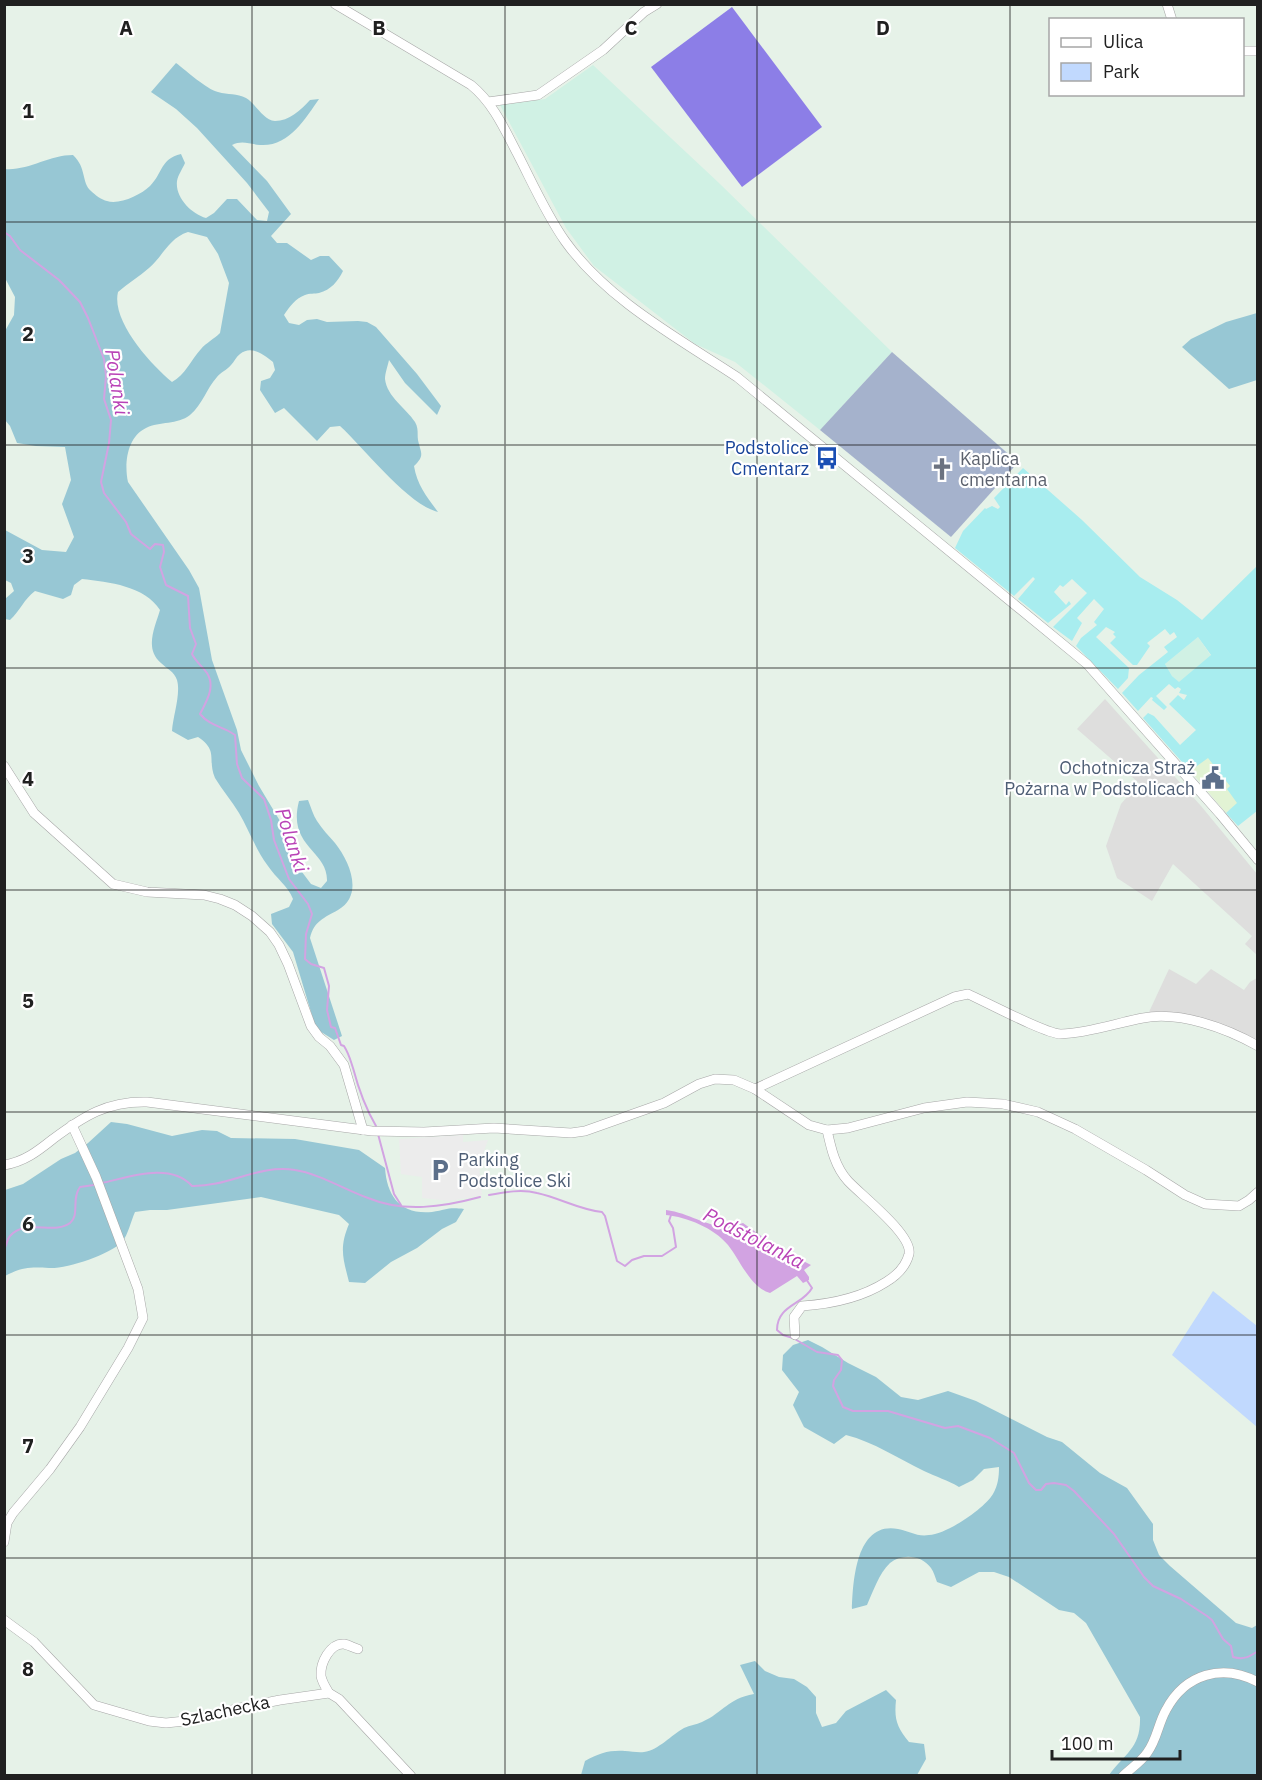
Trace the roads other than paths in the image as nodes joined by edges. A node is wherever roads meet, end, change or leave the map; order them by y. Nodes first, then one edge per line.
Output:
1 (335, 4) edge
2 (657, 4) edge
3 (488, 102) junction
4 (4, 766) edge
5 (1257, 860) edge
6 (1257, 1046) edge
7 (755, 1089) junction
8 (72, 1125) junction
9 (363, 1130) junction
10 (827, 1130) junction
11 (4, 1165) edge
12 (1257, 1192) edge
13 (795, 1335) dead end
14 (4, 1542) edge
15 (4, 1620) edge
16 (358, 1649) dead end
17 (1257, 1682) edge
18 (329, 1693) junction
19 (411, 1776) edge
20 (1123, 1776) edge

1 - 3 street
2 - 3 street
3 - 5 street
4 - 9 street
6 - 7 street
7 - 9 street
7 - 10 street
8 - 9 street
8 - 11 street
8 - 14 street
10 - 12 street
10 - 13 street
15 - 18 street, Szlachecka
16 - 18 street
17 - 20 street
18 - 19 street

